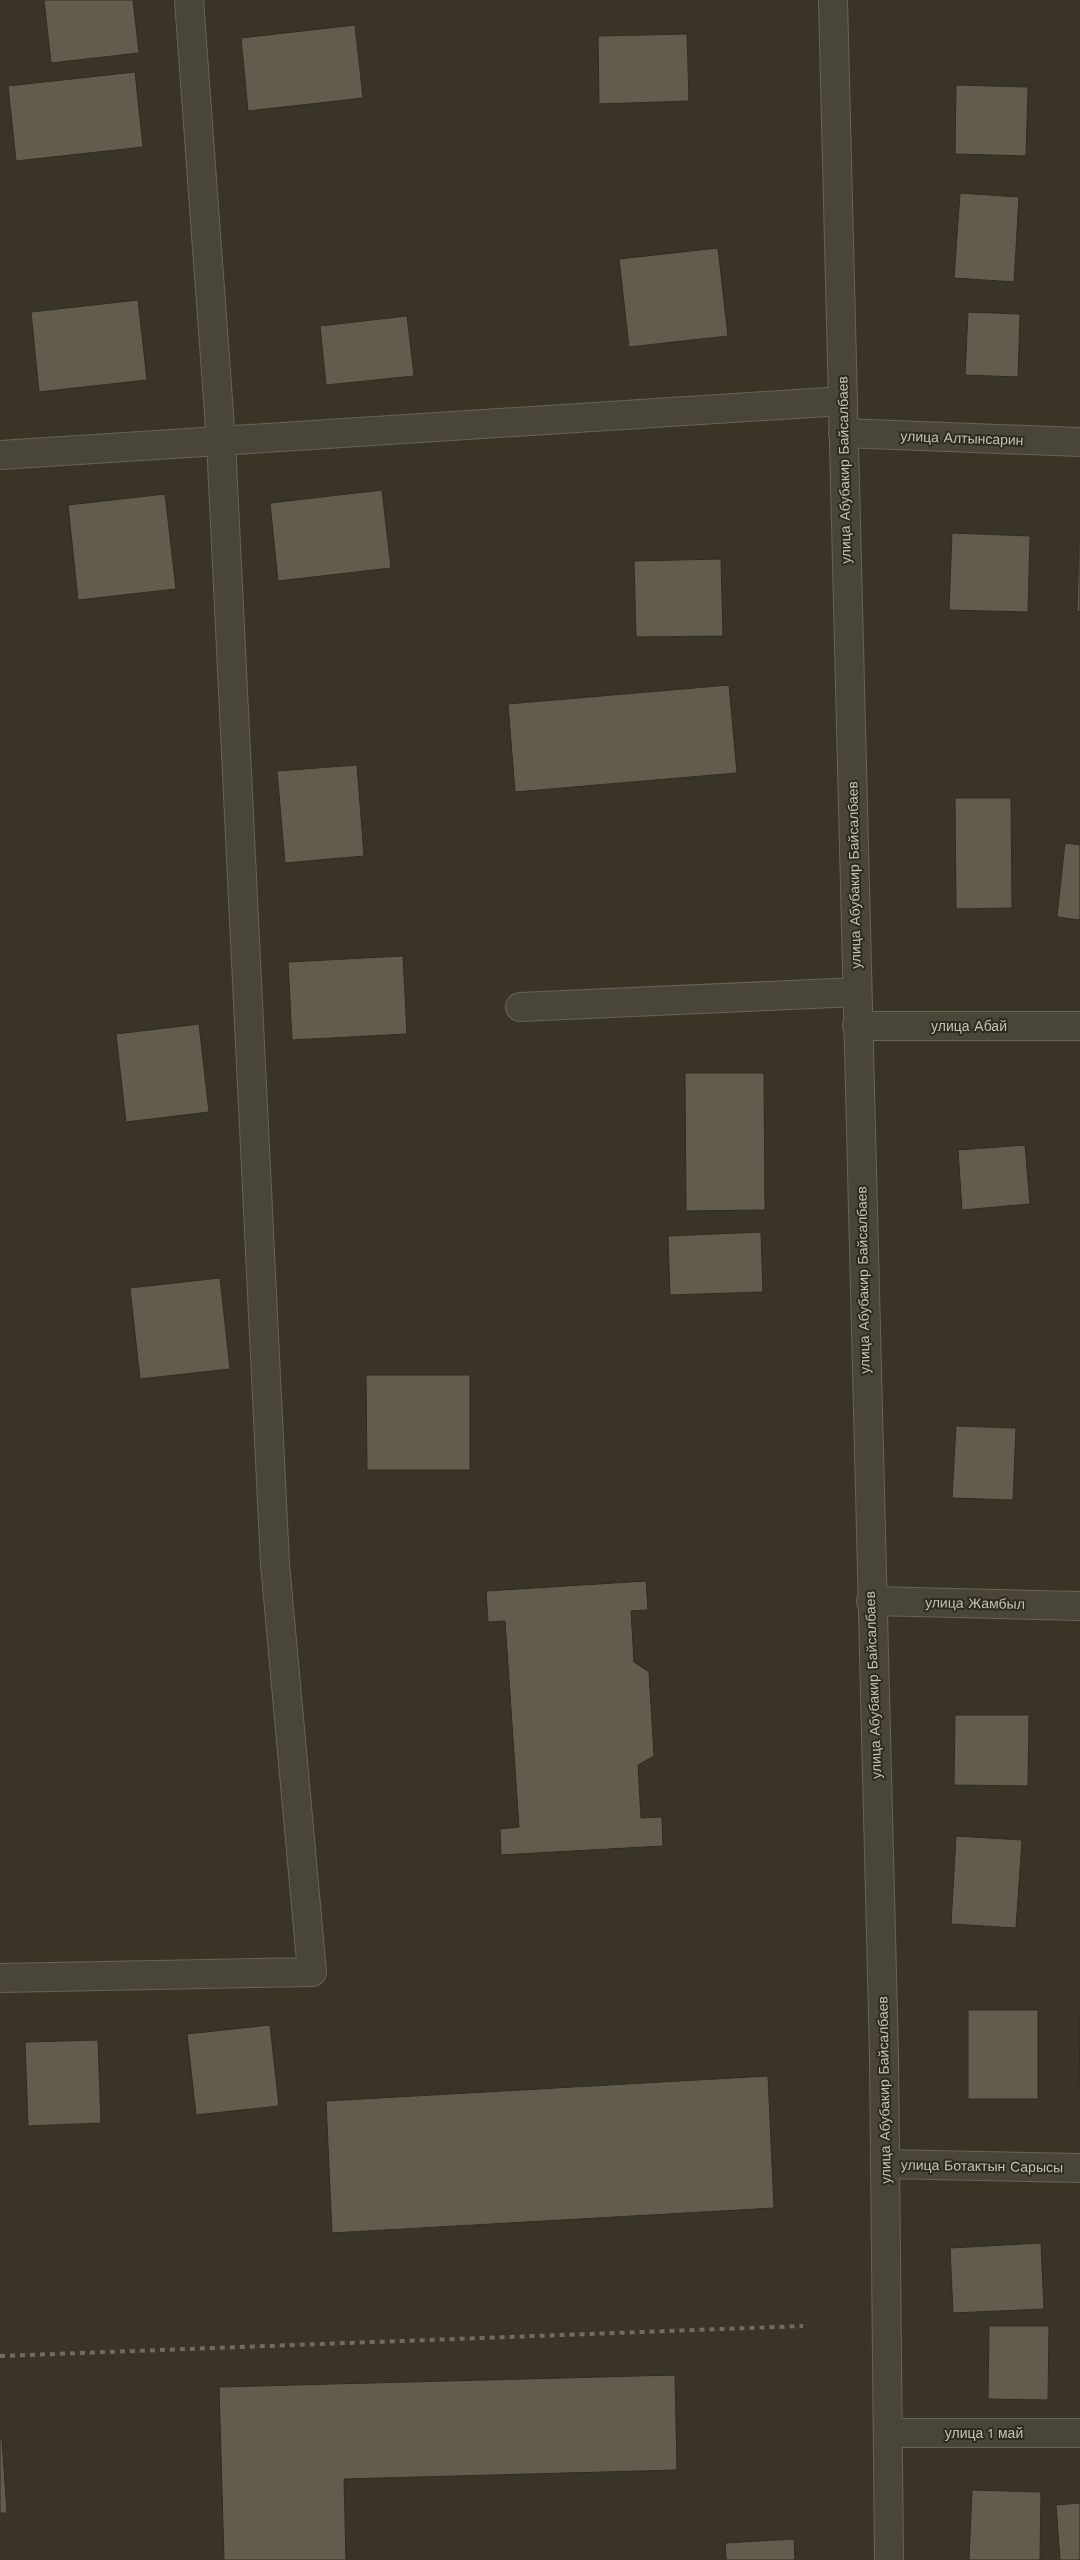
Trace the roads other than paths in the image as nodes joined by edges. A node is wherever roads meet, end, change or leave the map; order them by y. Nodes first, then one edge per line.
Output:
1 (189, 0) edge
2 (833, 0) edge
3 (842, 401) junction
4 (843, 433) junction
5 (221, 441) junction
6 (1080, 442) edge
7 (0, 455) edge
8 (857, 992) junction
9 (520, 1007) dead end
10 (857, 1026) junction
11 (1080, 1026) edge
12 (871, 1600) junction
13 (1080, 1606) edge
14 (0, 1978) edge
15 (885, 2164) junction
16 (1080, 2168) edge
17 (888, 2433) junction
18 (1080, 2433) edge
19 (889, 2560) edge

1 - 5 street
2 - 3 street, улица Абубакир Байсалбаев
3 - 4 street, улица Абубакир Байсалбаев
3 - 5 street
4 - 6 street, улица Алтынсарин
4 - 8 street, улица Абубакир Байсалбаев
5 - 7 street
5 - 14 street
8 - 9 street
8 - 10 street, улица Абубакир Байсалбаев
10 - 11 street, улица Абай
10 - 12 street, улица Абубакир Байсалбаев
12 - 13 street, улица Жамбыл
12 - 15 street, улица Абубакир Байсалбаев
15 - 16 street, улица Ботактын Сарысы
15 - 17 street, улица Абубакир Байсалбаев
17 - 18 street, улица 1 май
17 - 19 street, улица Абубакир Байсалбаев

